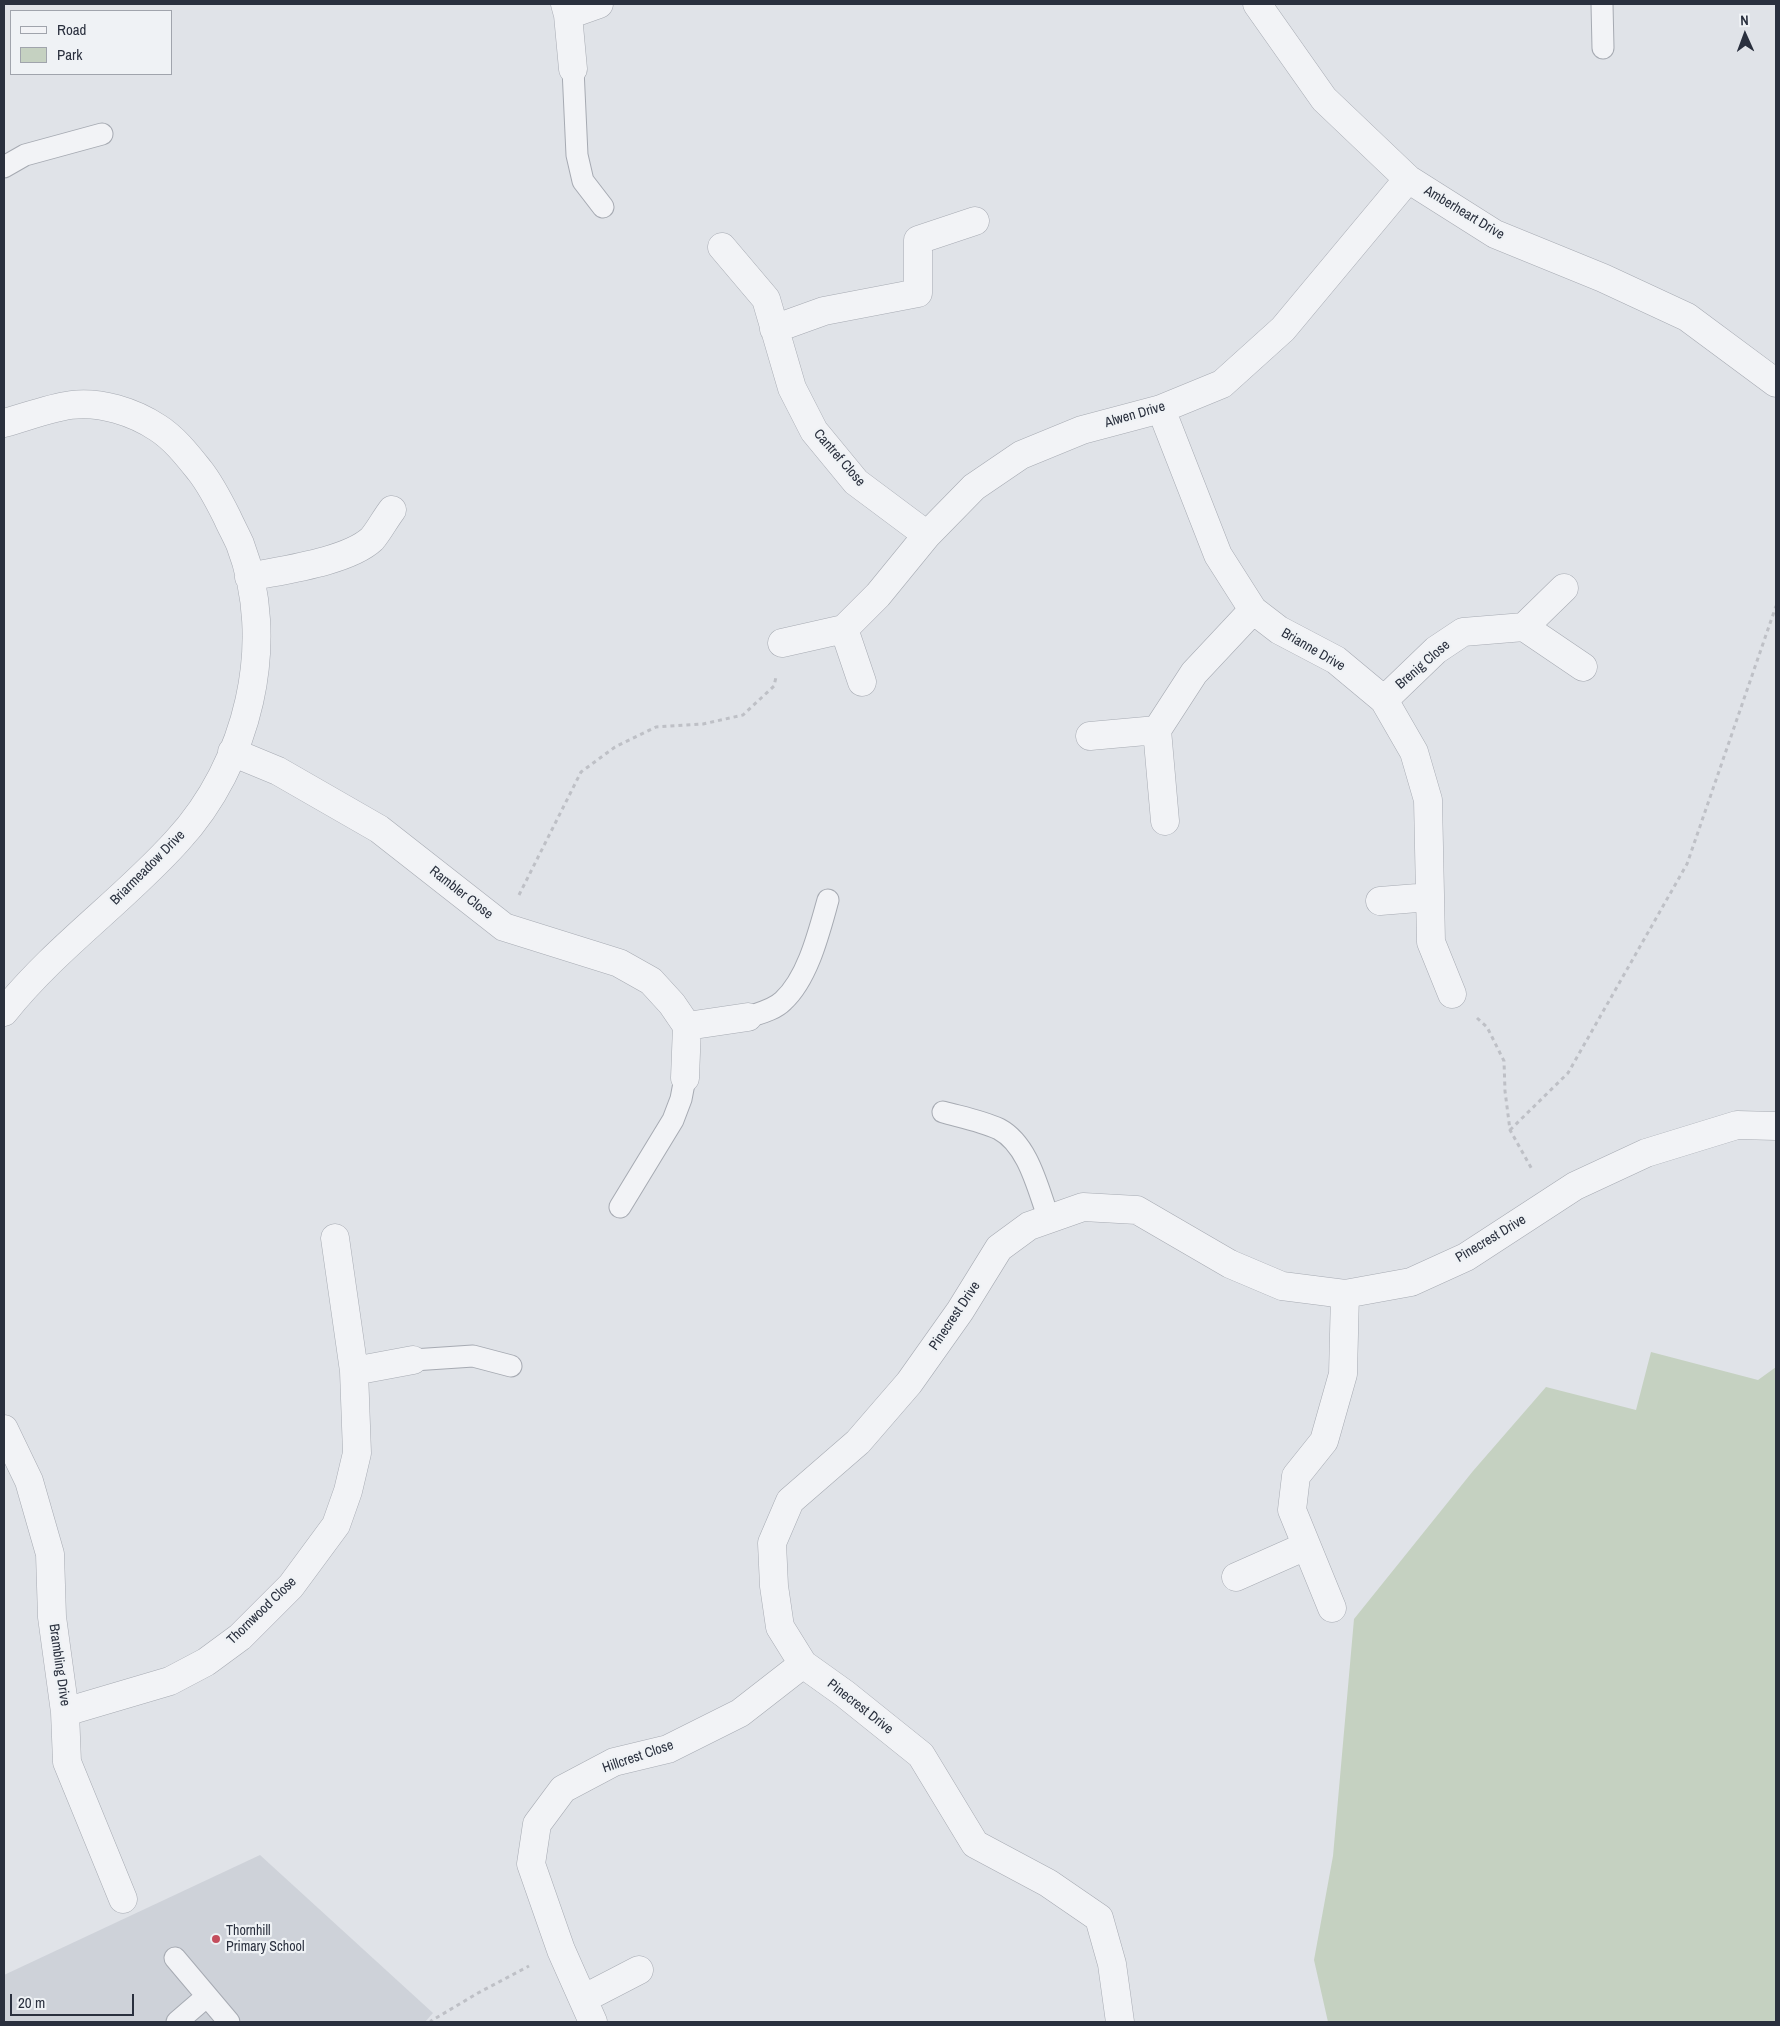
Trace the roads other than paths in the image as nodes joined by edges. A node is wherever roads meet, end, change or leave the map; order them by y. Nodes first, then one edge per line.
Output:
1 (599, 4) edge
2 (1257, 4) edge
3 (1602, 4) edge
4 (567, 9) edge
5 (1602, 48) dead end
6 (573, 69) joint
7 (102, 134) dead end
8 (4, 167) edge
9 (1408, 179) junction
10 (603, 207) dead end
11 (975, 221) dead end
12 (722, 247) dead end
13 (774, 329) junction
14 (1776, 383) edge
15 (1161, 409) junction
16 (4, 423) edge
17 (392, 510) dead end
18 (927, 535) junction
19 (249, 577) junction
20 (1564, 588) dead end
21 (1253, 610) junction
22 (1524, 627) junction
23 (844, 629) junction
24 (782, 643) road end
25 (1583, 667) dead end
26 (862, 682) dead end
27 (1384, 700) junction
28 (1157, 730) junction
29 (1090, 736) dead end
30 (232, 752) junction
31 (1165, 821) dead end
32 (1430, 897) junction
33 (828, 900) dead end
34 (1380, 901) dead end
35 (9, 993) edge
36 (1452, 994) road end
37 (748, 1017) joint
38 (687, 1026) junction
39 (685, 1078) joint
40 (943, 1112) dead end
41 (1776, 1126) edge
42 (620, 1207) dead end
43 (1049, 1219) junction
44 (335, 1238) dead end
45 (1345, 1294) junction
46 (413, 1360) joint
47 (512, 1366) dead end
48 (354, 1371) junction
49 (4, 1429) edge
50 (1306, 1546) junction
51 (1236, 1577) dead end
52 (1332, 1608) dead end
53 (803, 1664) junction
54 (65, 1712) junction
55 (123, 1899) dead end
56 (175, 1958) dead end
57 (639, 1970) dead end
58 (206, 1997) junction
59 (588, 2011) edge
60 (177, 2022) edge
61 (229, 2022) edge
62 (1120, 2022) edge

1 - 4 street
2 - 9 street, Amberheart Drive
3 - 5 lane
4 - 6 street
6 - 10 lane
7 - 8 lane
9 - 14 street, Amberheart Drive
9 - 15 street, Alwen Drive
11 - 13 street
12 - 13 street, Cantref Close
13 - 18 street, Cantref Close
15 - 18 street, Alwen Drive
15 - 21 street, Brianne Drive
16 - 19 street, Briarmeadow Drive
17 - 19 street
18 - 23 street, Alwen Drive
19 - 30 street, Briarmeadow Drive
20 - 22 street
21 - 27 street, Brianne Drive
21 - 28 street
22 - 25 street
22 - 27 street, Brenig Close
23 - 24 street
23 - 26 street
27 - 32 street, Brianne Drive
28 - 29 street
28 - 31 street
30 - 35 street, Briarmeadow Drive
30 - 38 street, Rambler Close
32 - 34 street
32 - 36 street, Brianne Drive
33 - 37 lane
37 - 38 street
38 - 39 street
39 - 42 lane
40 - 43 lane
41 - 45 street, Pinecrest Drive
43 - 45 street, Pinecrest Drive
43 - 53 street, Pinecrest Drive
44 - 48 street, Thornwood Close
45 - 50 street
46 - 47 lane
46 - 48 street
48 - 54 street, Thornwood Close
49 - 54 street, Brambling Drive
50 - 51 street
50 - 52 street
53 - 59 street, Hillcrest Close
53 - 62 street, Pinecrest Drive
54 - 55 street, Brambling Drive
56 - 58 lane
57 - 59 street, Hillcrest Close
58 - 60 lane
58 - 61 lane

